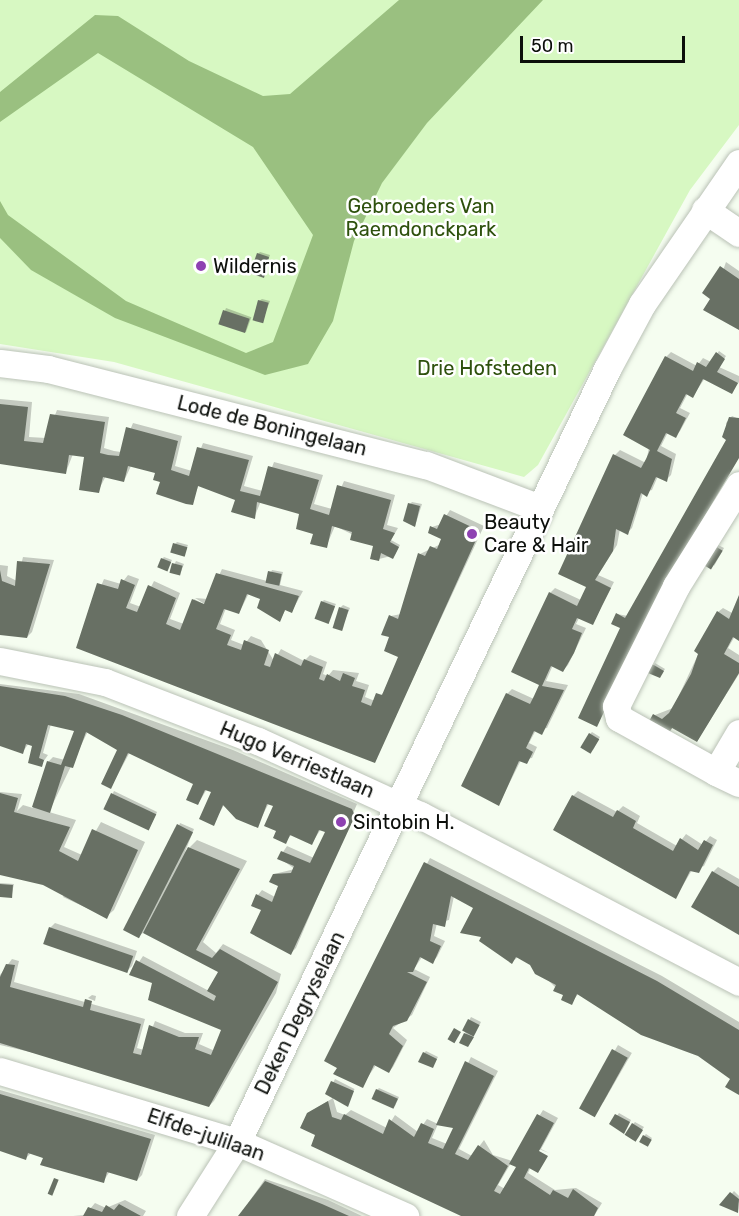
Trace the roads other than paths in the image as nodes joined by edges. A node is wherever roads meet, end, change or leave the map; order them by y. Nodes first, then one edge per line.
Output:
1 (739, 163) edge
2 (705, 210) junction
3 (739, 232) edge
4 (0, 363) edge
5 (739, 485) edge
6 (540, 508) junction
7 (0, 661) edge
8 (739, 733) edge
9 (728, 777) edge
10 (402, 806) junction
11 (739, 982) edge
12 (0, 1071) edge
13 (237, 1142) junction
14 (190, 1216) edge
15 (405, 1216) edge

1 - 2 street, Deken Degryselaan
2 - 3 street
2 - 6 street, Deken Degryselaan
4 - 6 street, Lode de Boningelaan
5 - 9 street
6 - 10 street, Deken Degryselaan
7 - 10 street, Hugo Verriestlaan
8 - 9 street
10 - 11 street, Hugo Verriestlaan
10 - 13 street, Deken Degryselaan
12 - 13 street, Elfde-julilaan
13 - 14 street, Deken Degryselaan
13 - 15 street, Elfde-julilaan

